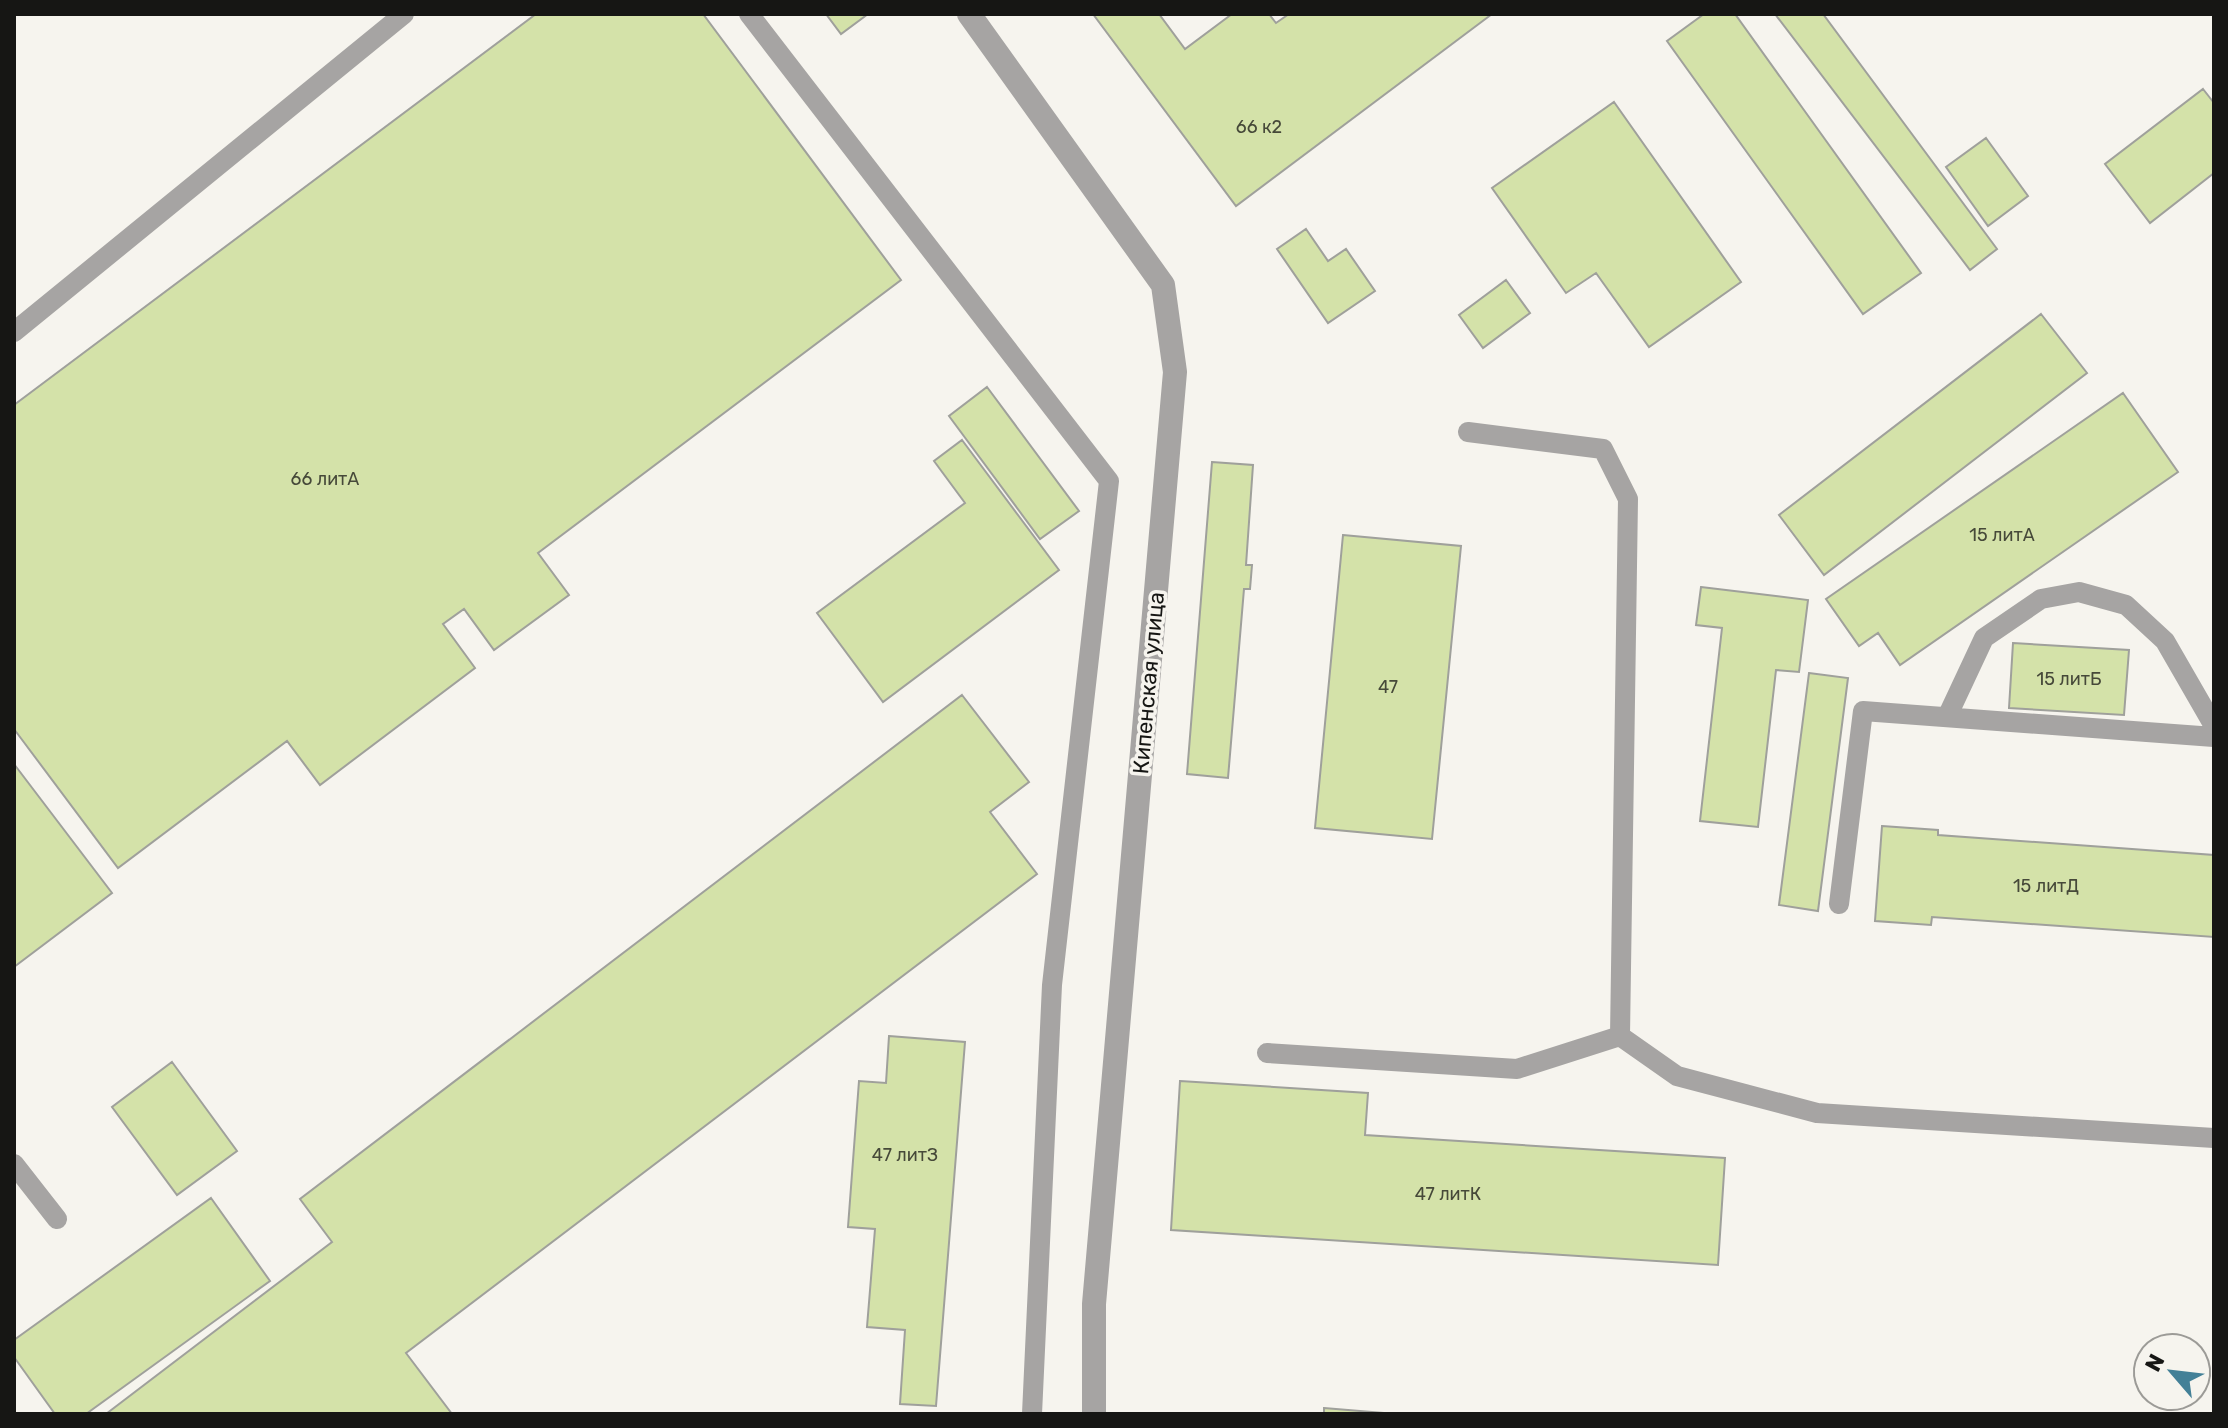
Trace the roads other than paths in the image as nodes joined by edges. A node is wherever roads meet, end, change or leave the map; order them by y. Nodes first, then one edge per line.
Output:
1 (404, 14) edge
2 (749, 14) edge
3 (969, 14) edge
4 (14, 332) edge
5 (1468, 432) dead end
6 (1947, 717) junction
7 (2214, 726) edge
8 (2214, 737) edge
9 (1839, 904) dead end
10 (1620, 1036) junction
11 (1267, 1053) dead end
12 (2214, 1138) edge
13 (14, 1164) edge
14 (57, 1219) dead end
15 (1032, 1414) edge
16 (1094, 1414) edge

1 - 4 lane
2 - 15 lane
3 - 16 street, Кипенская улица
5 - 10 lane
6 - 7 lane
6 - 8 lane
6 - 9 lane
10 - 11 lane
10 - 12 lane
13 - 14 lane

